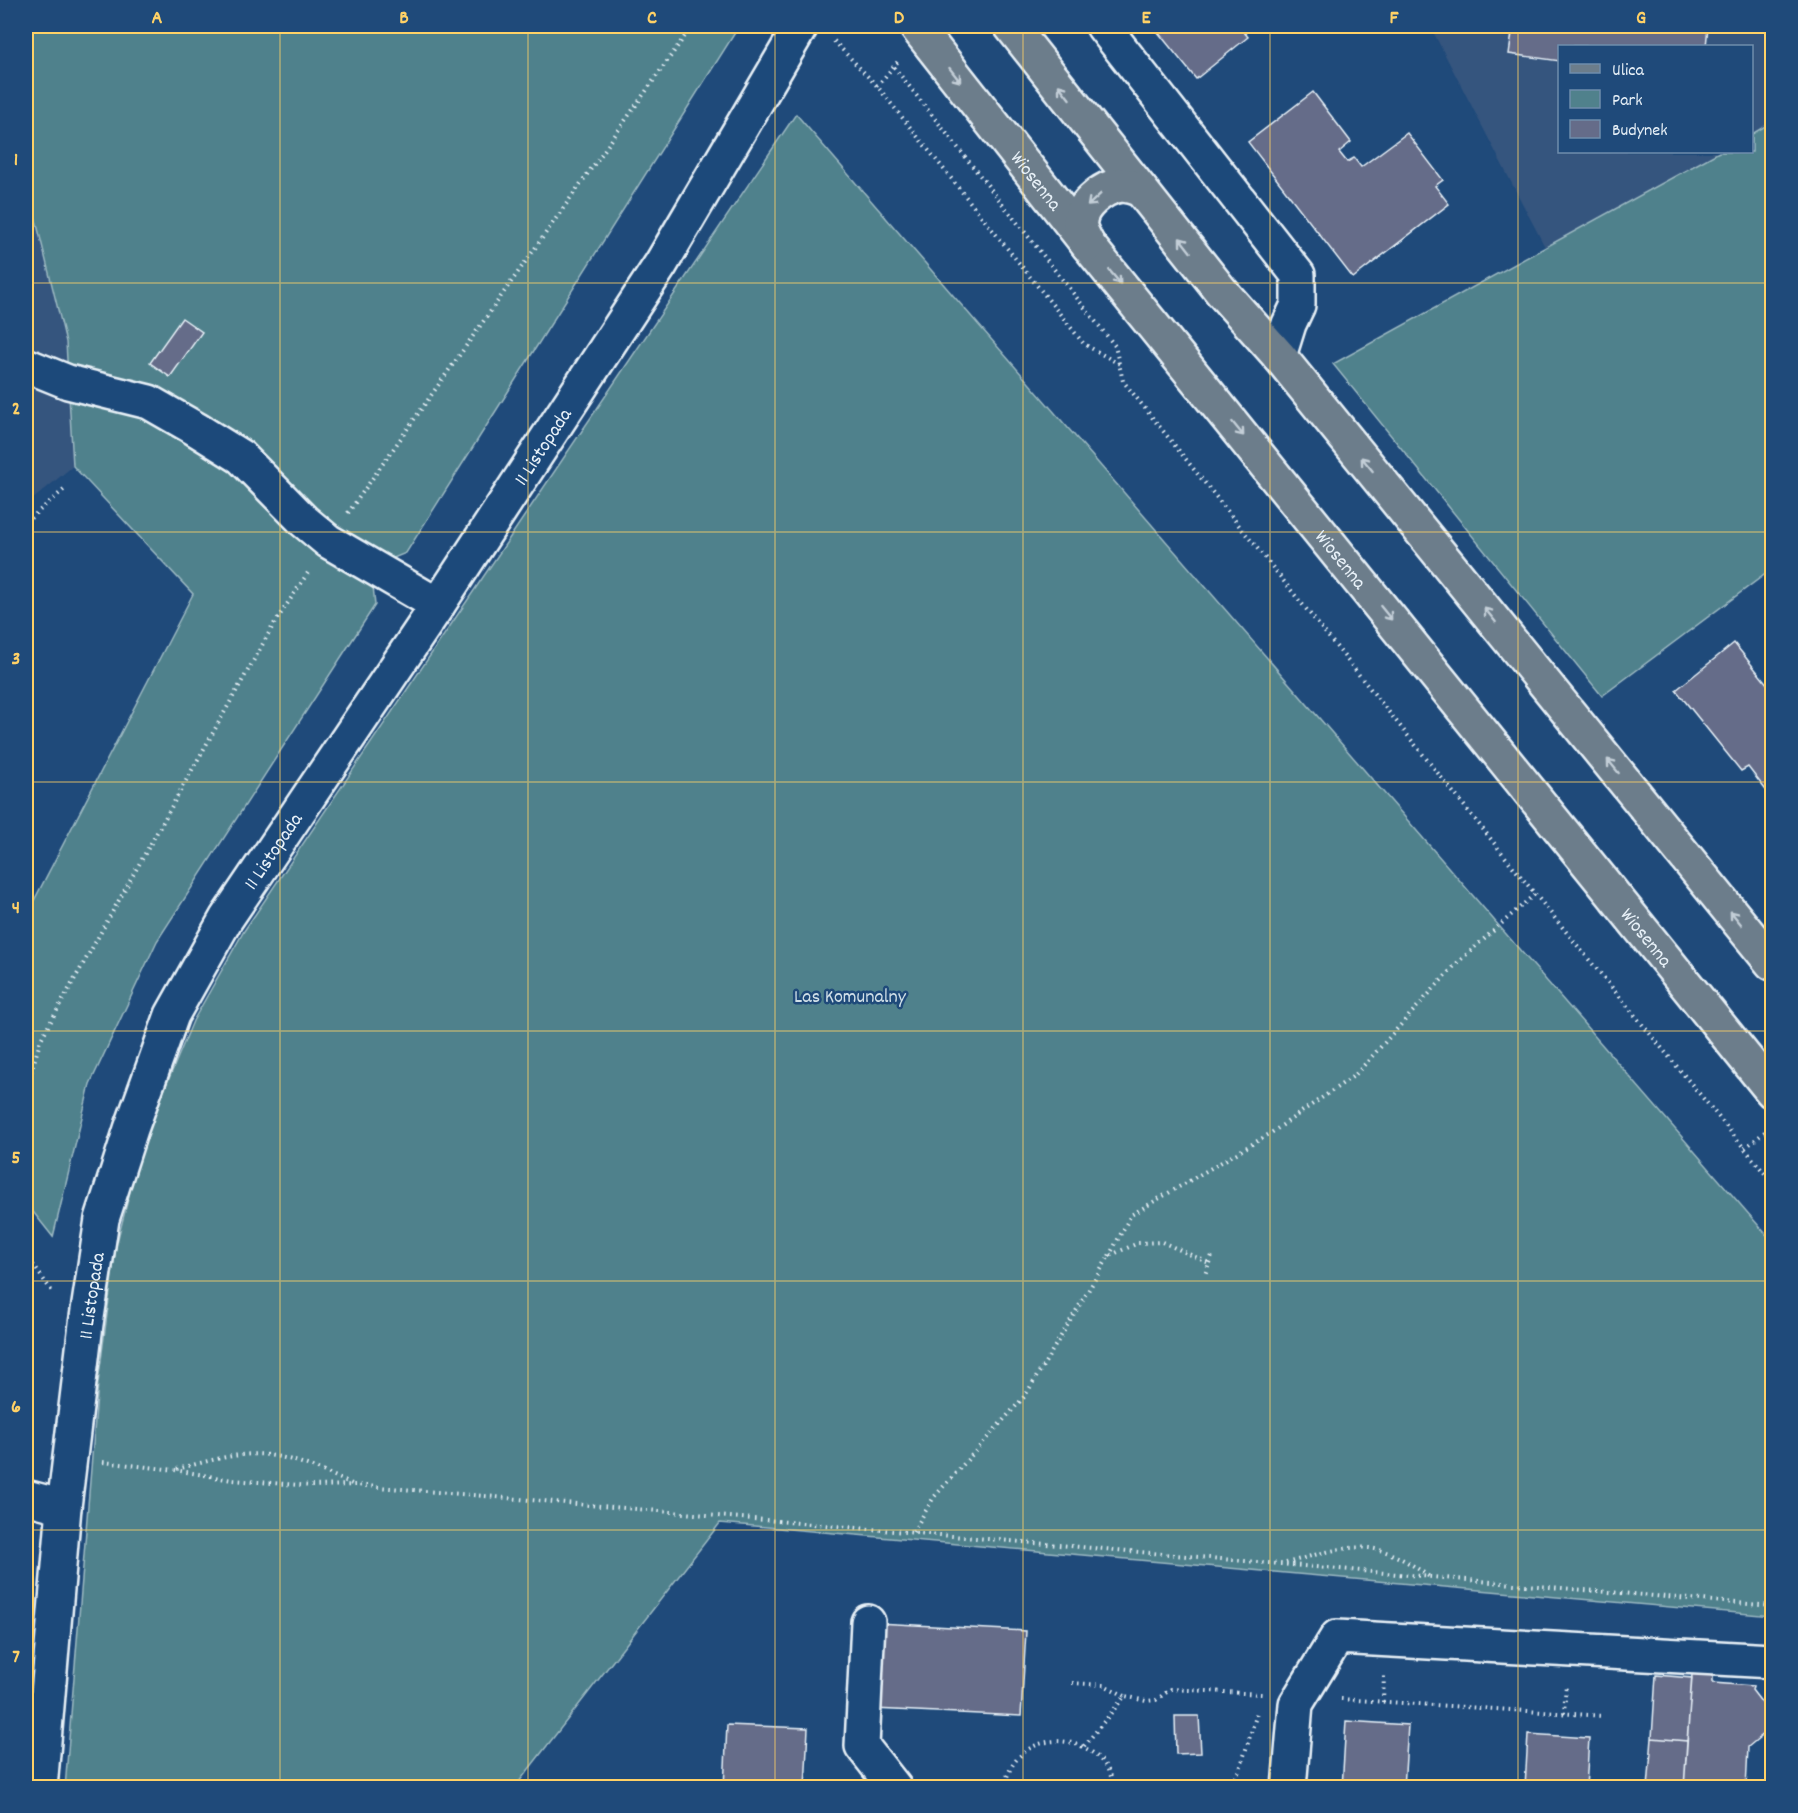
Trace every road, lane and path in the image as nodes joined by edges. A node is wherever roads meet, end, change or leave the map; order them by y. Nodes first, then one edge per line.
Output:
1 (801, 26) edge
2 (916, 26) edge
3 (1011, 26) edge
4 (1103, 26) edge
5 (831, 38) dead end
6 (894, 67) dead end
7 (1140, 189) junction
8 (1088, 245) junction
9 (1279, 356) junction
10 (1120, 364) junction
11 (26, 365) edge
12 (66, 488) dead end
13 (26, 522) edge
14 (438, 605) junction
15 (1535, 894) junction
16 (1773, 963) edge
17 (1773, 1091) edge
18 (1773, 1126) edge
19 (1745, 1148) junction
20 (1773, 1182) edge
21 (1213, 1252) dead end
22 (1109, 1256) junction
23 (1209, 1263) junction
24 (1205, 1275) dead end
25 (96, 1461) dead end
26 (175, 1470) junction
27 (355, 1485) junction
28 (26, 1497) edge
29 (64, 1507) junction
30 (914, 1532) junction
31 (1282, 1564) junction
32 (1431, 1578) junction
33 (1773, 1606) edge
34 (868, 1622) dead end
35 (1773, 1661) edge
36 (1072, 1683) dead end
37 (1263, 1695) dead end
38 (1125, 1696) dead end
39 (39, 1788) edge
40 (895, 1788) edge
41 (1004, 1788) edge
42 (1114, 1788) edge
43 (1229, 1788) edge
44 (1289, 1788) edge

1 - 14 street, 11 Listopada
2 -> 8 main road, Wiosenna
7 -> 3 main road
4 - 9 street
5 - 10 path
6 - 10 path
7 -> 8 main road
9 -> 7 main road
8 -> 17 main road, Wiosenna
16 -> 9 main road
10 - 15 path
11 - 14 street
12 - 13 path
14 - 29 street, 11 Listopada
15 - 19 path
15 - 22 path
18 - 19 path
19 - 20 path
21 - 23 path
22 - 23 path
22 - 30 path
23 - 24 path
25 - 26 path
26 - 27 path
26 - 27 path
27 - 30 path
28 - 29 street
29 - 39 street, 11 Listopada
30 - 31 path
31 - 32 path
31 - 32 path
32 - 33 path
34 - 40 street
35 - 44 street
36 - 38 path
37 - 43 path
41 - 42 path

